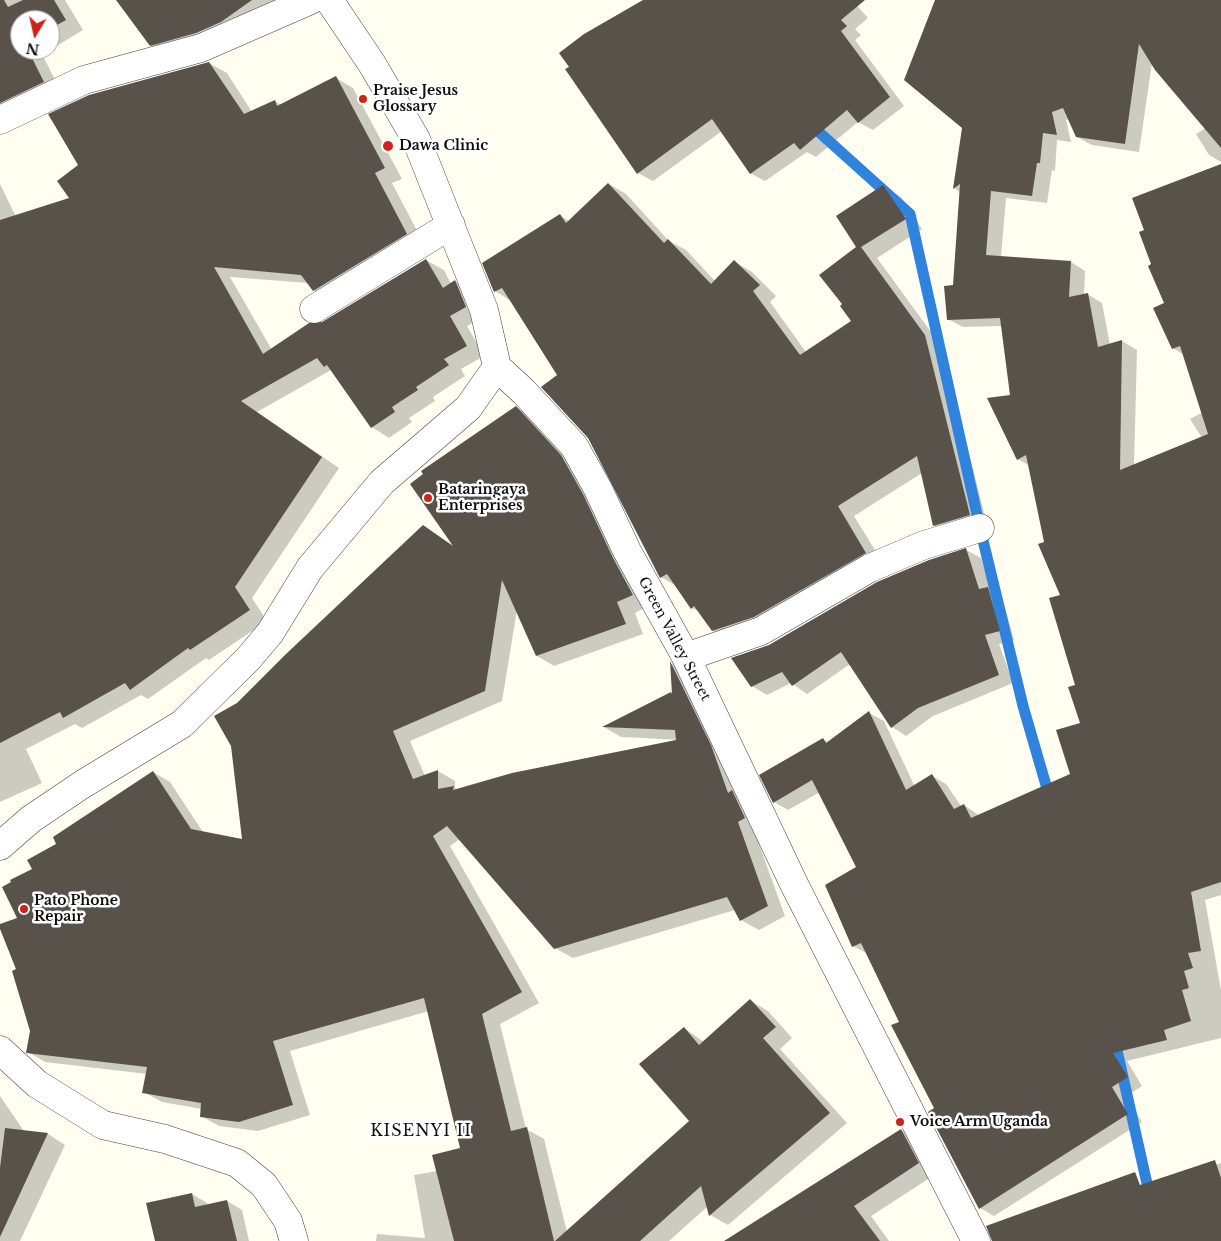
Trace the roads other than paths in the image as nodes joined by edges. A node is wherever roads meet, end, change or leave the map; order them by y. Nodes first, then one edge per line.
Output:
1 (312, 0) edge
2 (329, 0) edge
3 (0, 120) edge
4 (451, 225) junction
5 (314, 309) dead end
6 (497, 367) junction
7 (980, 528) dead end
8 (686, 657) junction
9 (0, 846) edge
10 (0, 1050) edge
11 (294, 1241) edge
12 (976, 1241) edge

1 - 3 street
2 - 4 street
4 - 5 street
4 - 6 street
6 - 8 street, Green Valley Street
6 - 9 street
7 - 8 street
8 - 12 street, Green Valley Street
10 - 11 street

